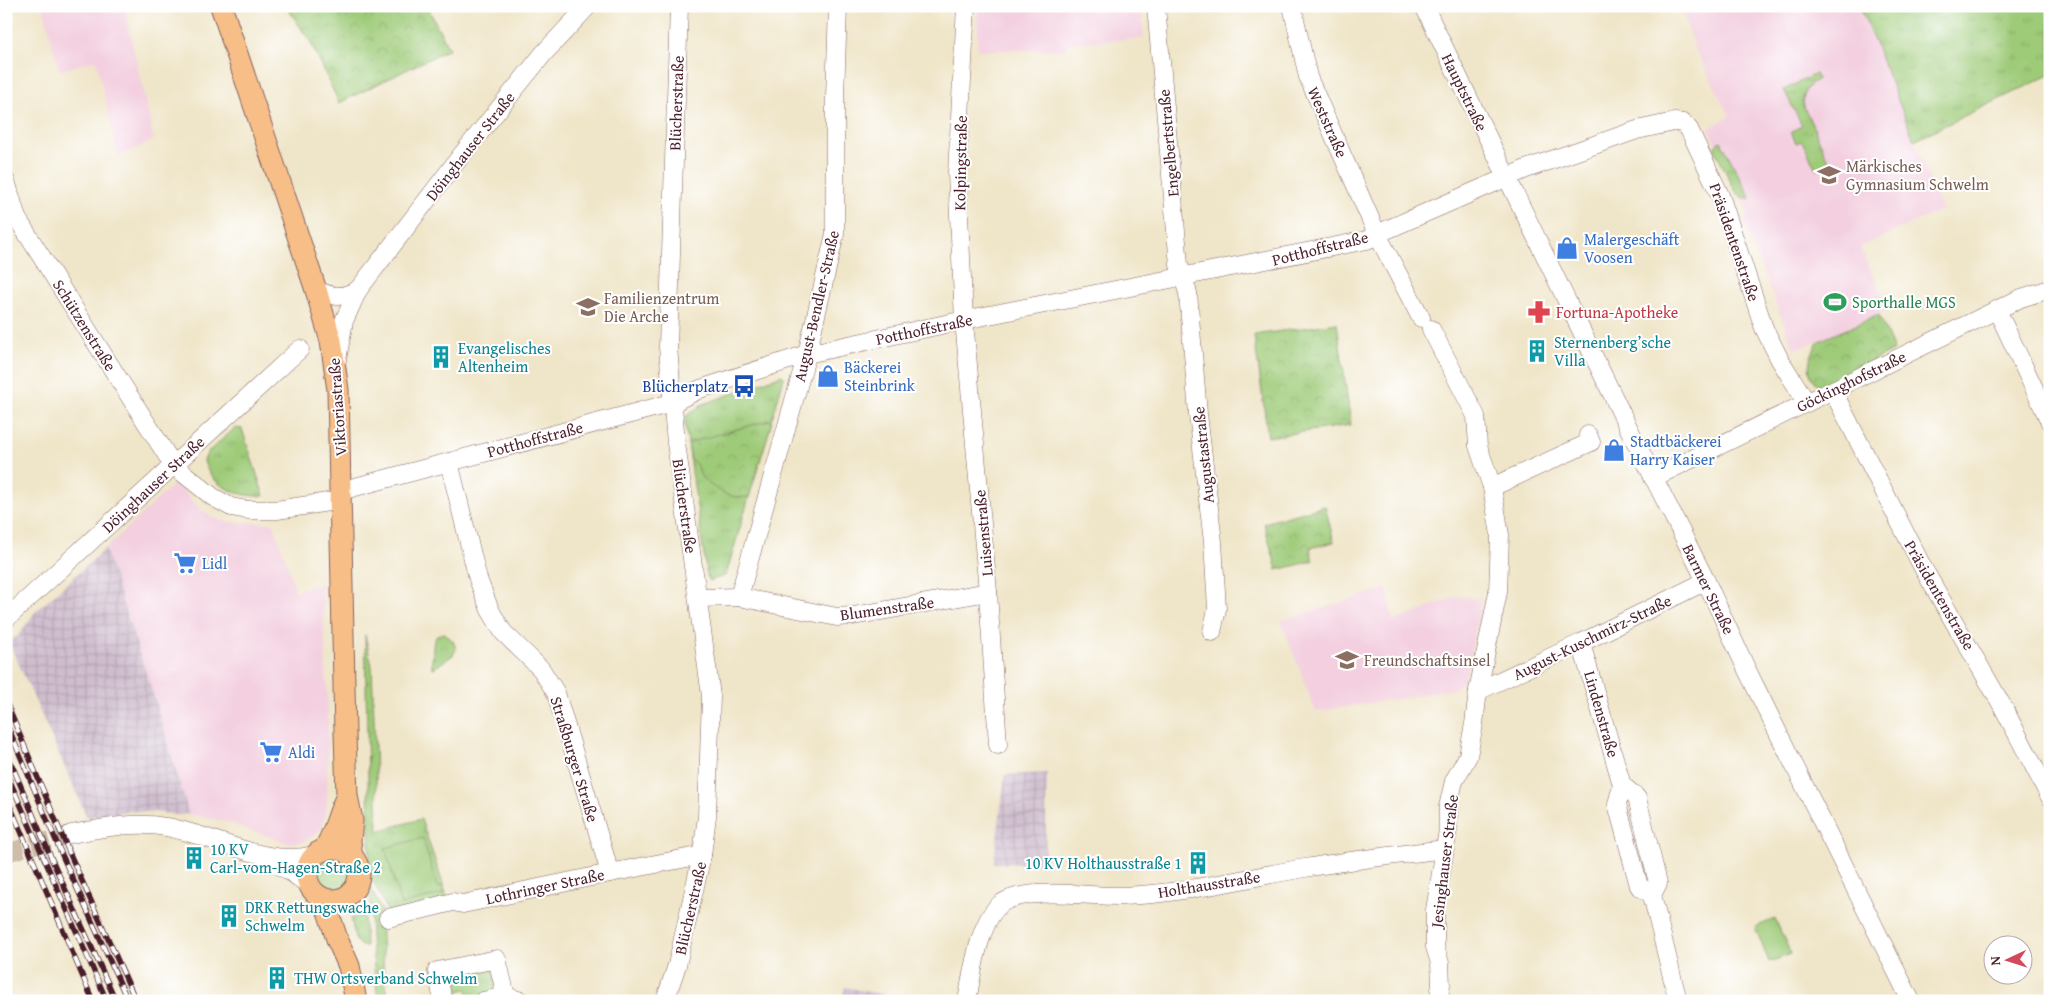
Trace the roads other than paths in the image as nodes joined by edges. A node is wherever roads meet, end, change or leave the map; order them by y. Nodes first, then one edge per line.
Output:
1 (221, 6) edge
2 (588, 6) edge
3 (679, 6) edge
4 (838, 6) edge
5 (966, 6) edge
6 (1156, 6) edge
7 (1292, 6) edge
8 (1424, 6) edge
9 (1507, 178) junction
10 (6, 181) edge
11 (1378, 234) junction
12 (1184, 278) junction
13 (2050, 288) edge
14 (316, 290) junction
15 (358, 290) junction
16 (1997, 310) junction
17 (964, 320) junction
18 (300, 349) dead end
19 (807, 354) junction
20 (336, 366) junction
21 (1833, 391) junction
22 (672, 403) junction
23 (1807, 403) junction
24 (2050, 422) edge
25 (1588, 435) dead end
26 (449, 462) junction
27 (173, 465) junction
28 (1654, 478) junction
29 (1492, 487) junction
30 (341, 496) junction
31 (1706, 581) junction
32 (988, 592) junction
33 (739, 597) junction
34 (698, 598) junction
35 (6, 619) edge
36 (1212, 632) dead end
37 (1581, 643) junction
38 (1478, 691) junction
39 (998, 745) dead end
40 (348, 796) junction
41 (2050, 797) edge
42 (71, 834) tunnel mouth
43 (1444, 848) junction
44 (320, 852) junction
45 (258, 854) junction
46 (702, 856) junction
47 (352, 858) junction
48 (610, 873) junction
49 (315, 891) junction
50 (347, 895) junction
51 (388, 918) dead end
52 (349, 966) junction
53 (513, 998) edge
54 (356, 1001) edge
55 (443, 1001) edge
56 (483, 1001) edge
57 (665, 1001) edge
58 (967, 1001) edge
59 (1438, 1001) edge
60 (1678, 1001) edge
61 (1911, 1001) edge

1 - 14 main road, Viktoriastraße
2 - 15 street, Döinghauser Straße
3 - 22 street, Blücherstraße
4 - 19 street, August-Bendler-Straße
5 - 17 street, Kolpingstraße
6 - 12 street, Engelbertstraße
7 - 11 street, Weststraße
8 - 9 street, Hauptstraße
9 - 11 street, Potthoffstraße
9 - 23 street, Präsidentenstraße
9 - 28 street, Barmer Straße
10 - 27 street, Schützenstraße
11 - 12 street, Potthoffstraße
11 - 29 street, Jesinghauser Straße
12 - 17 street, Potthoffstraße
12 - 36 street, Augustastraße
13 - 16 street, Göckinghofstraße
14 - 15 street
14 - 20 main road, Viktoriastraße
15 - 20 street, Döinghauser Straße
16 - 21 street, Göckinghofstraße
16 - 24 street
17 - 19 street, Potthoffstraße
17 - 32 street, Luisenstraße
18 - 27 street, Döinghauser Straße
19 - 22 street, Potthoffstraße
19 - 33 street, August-Bendler-Straße
20 - 30 main road, Viktoriastraße
21 - 23 street, Göckinghofstraße
21 - 41 street, Präsidentenstraße
22 - 26 street, Potthoffstraße
22 - 34 street, Blücherstraße
23 - 28 street, Göckinghofstraße
25 - 29 street
26 - 30 street, Potthoffstraße
26 - 48 street, Straßburger Straße
27 - 30 street, Potthoffstraße
27 - 35 street, Döinghauser Straße
28 - 31 street, Barmer Straße
29 - 38 street, Jesinghauser Straße
30 - 40 main road, Viktoriastraße
31 - 37 street, August-Kuschmirz-Straße
31 - 61 street, Barmer Straße
32 - 33 street, Blumenstraße
32 - 39 street, Luisenstraße
33 - 34 street, Blumenstraße
34 - 46 street, Blücherstraße
37 - 38 street, August-Kuschmirz-Straße
37 - 60 street, Lindenstraße
38 - 43 street, Jesinghauser Straße
40 - 44 main road, Viktoriastraße
40 - 47 main road, Viktoriastraße
42 - 45 street
43 - 58 street, Holthausstraße
43 - 59 street, Jesinghauser Straße
44 - 45 street
44 - 47 main road
44 - 49 main road
45 - 49 street
46 - 48 street, Lothringer Straße
46 - 57 street, Blücherstraße
47 - 50 main road
48 - 51 street, Lothringer Straße
49 - 50 main road
49 - 52 main road
50 - 52 main road
52 - 54 main road
53 - 55 street
53 - 56 street

